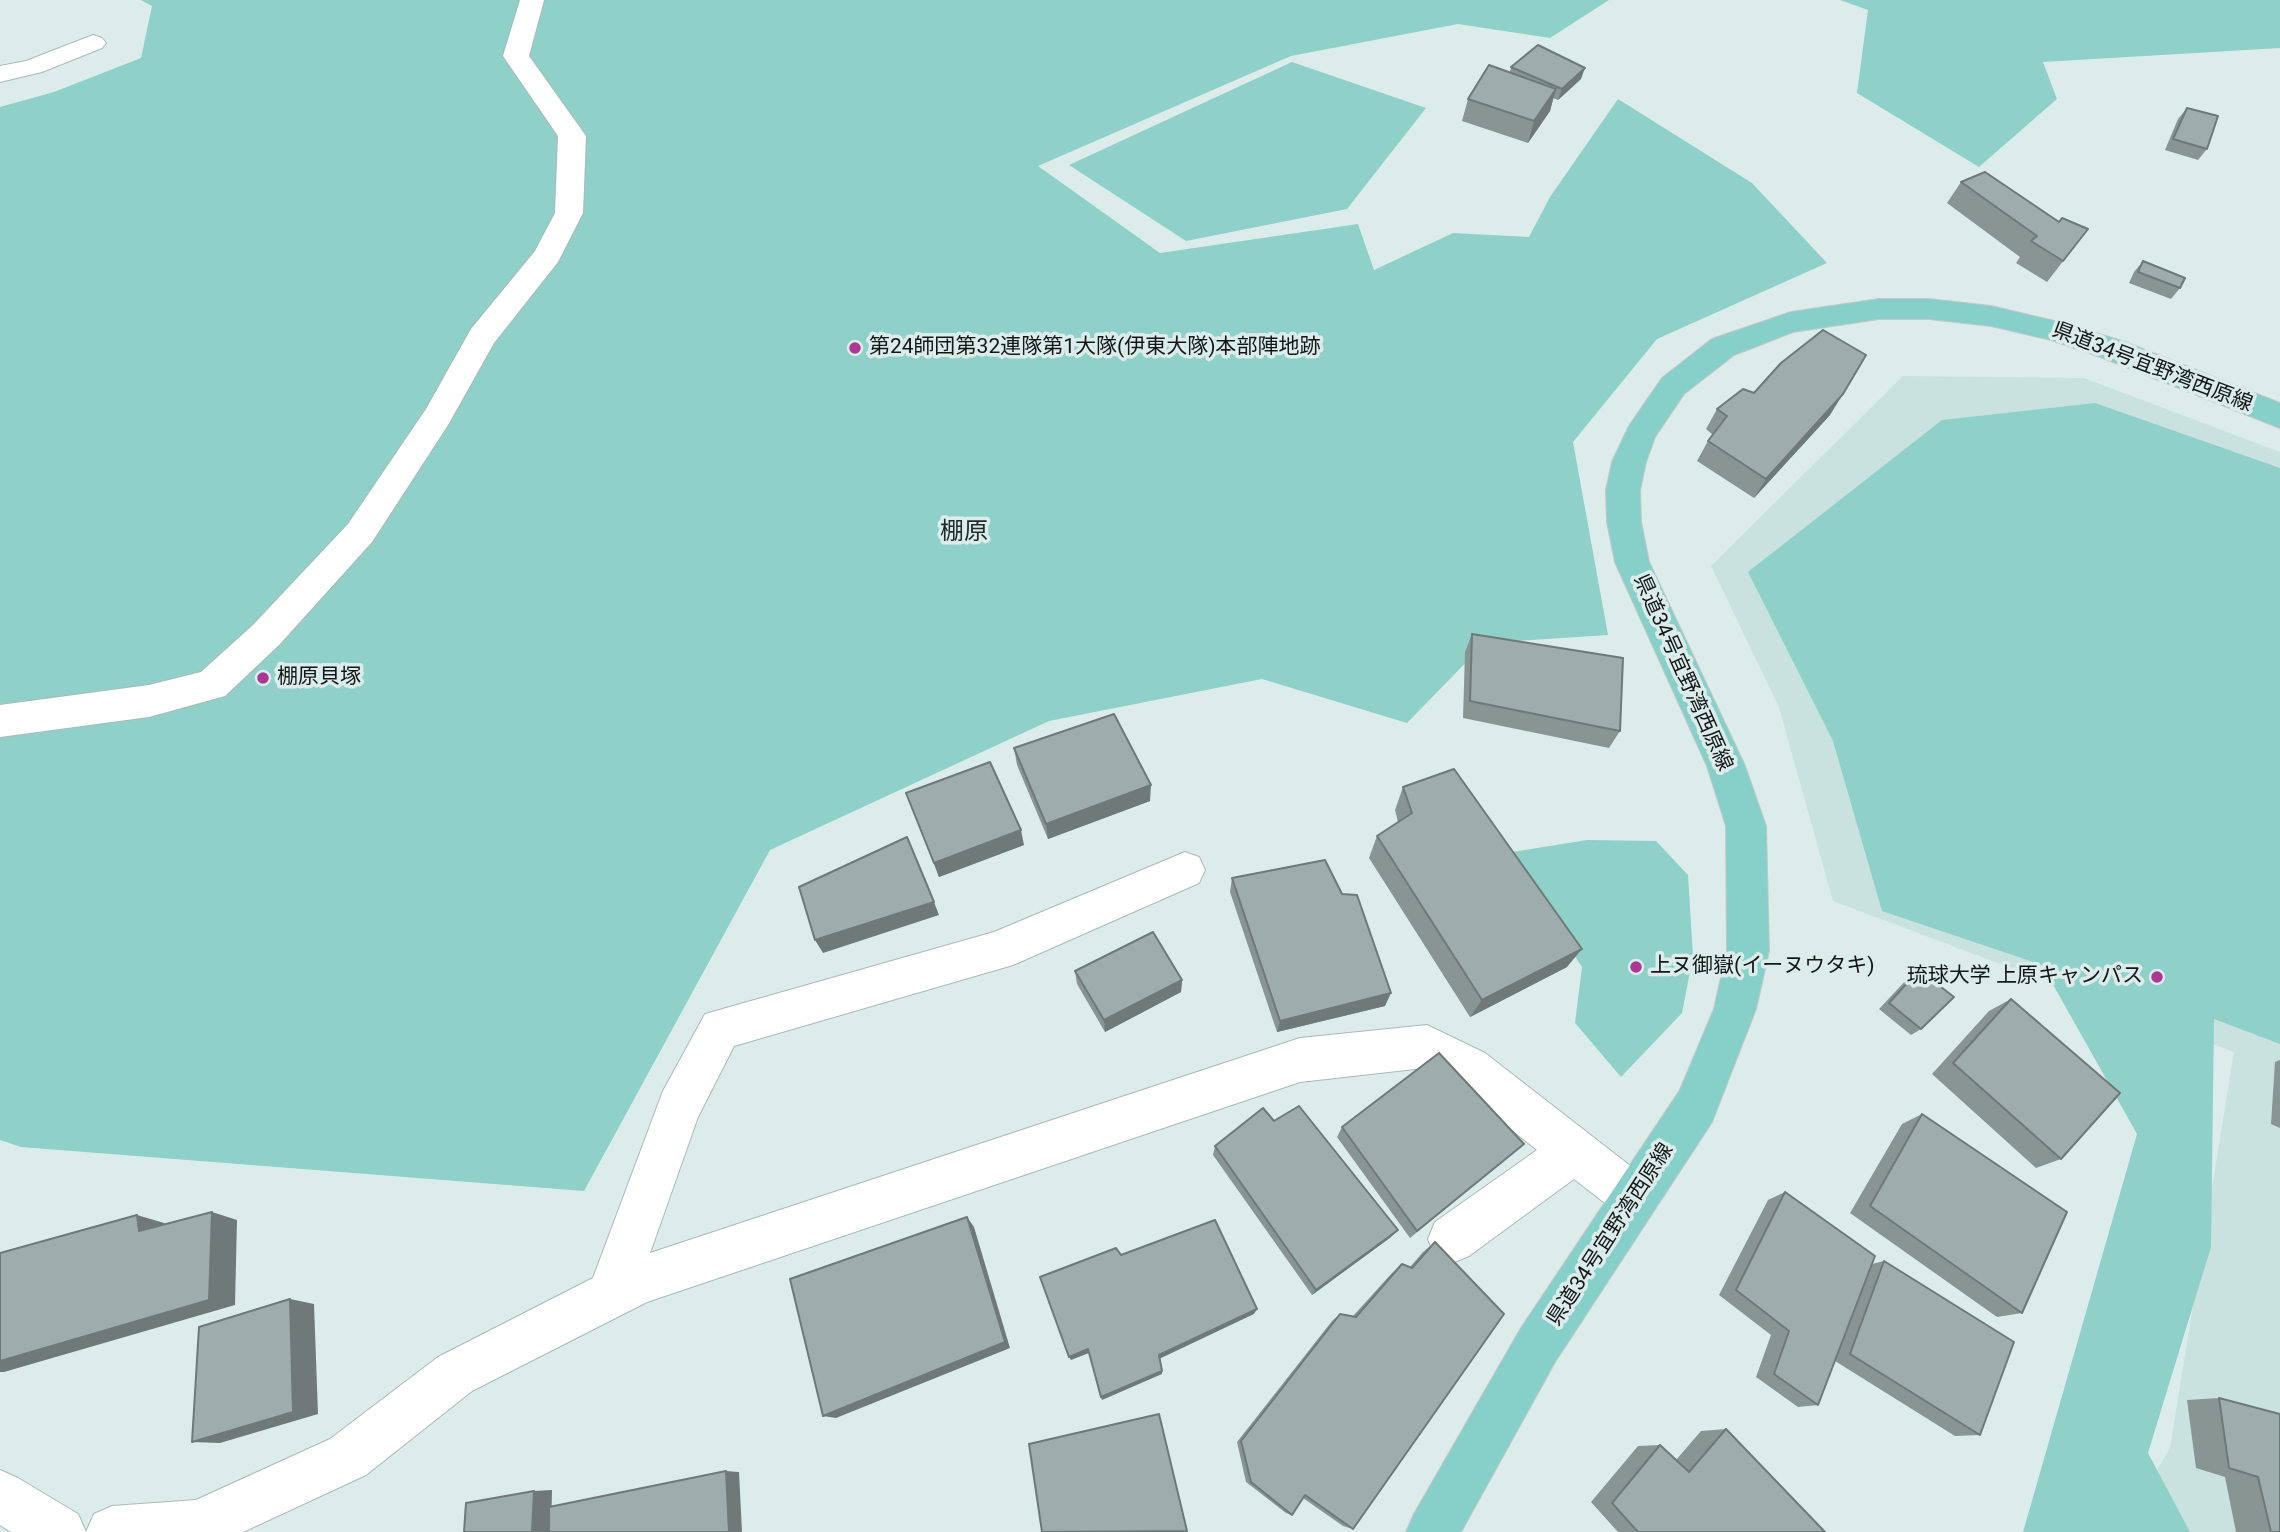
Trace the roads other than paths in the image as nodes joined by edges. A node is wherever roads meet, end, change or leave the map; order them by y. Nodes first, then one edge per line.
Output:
1 (532, 0) edge
2 (93, 43) dead end
3 (0, 74) edge
4 (2280, 416) edge
5 (0, 720) edge
6 (1185, 870) dead end
7 (1574, 1151) junction
8 (1635, 1198) junction
9 (1452, 1239) dead end
10 (611, 1295) junction
11 (0, 1496) edge
12 (60, 1532) edge
13 (111, 1532) edge
14 (1432, 1532) edge

1 - 5 street
2 - 3 street
4 - 8 main road, 県道34号宜野湾西原線
6 - 10 street
7 - 8 street
7 - 9 street
7 - 10 street
8 - 14 main road, 県道34号宜野湾西原線
10 - 13 street
11 - 12 street

